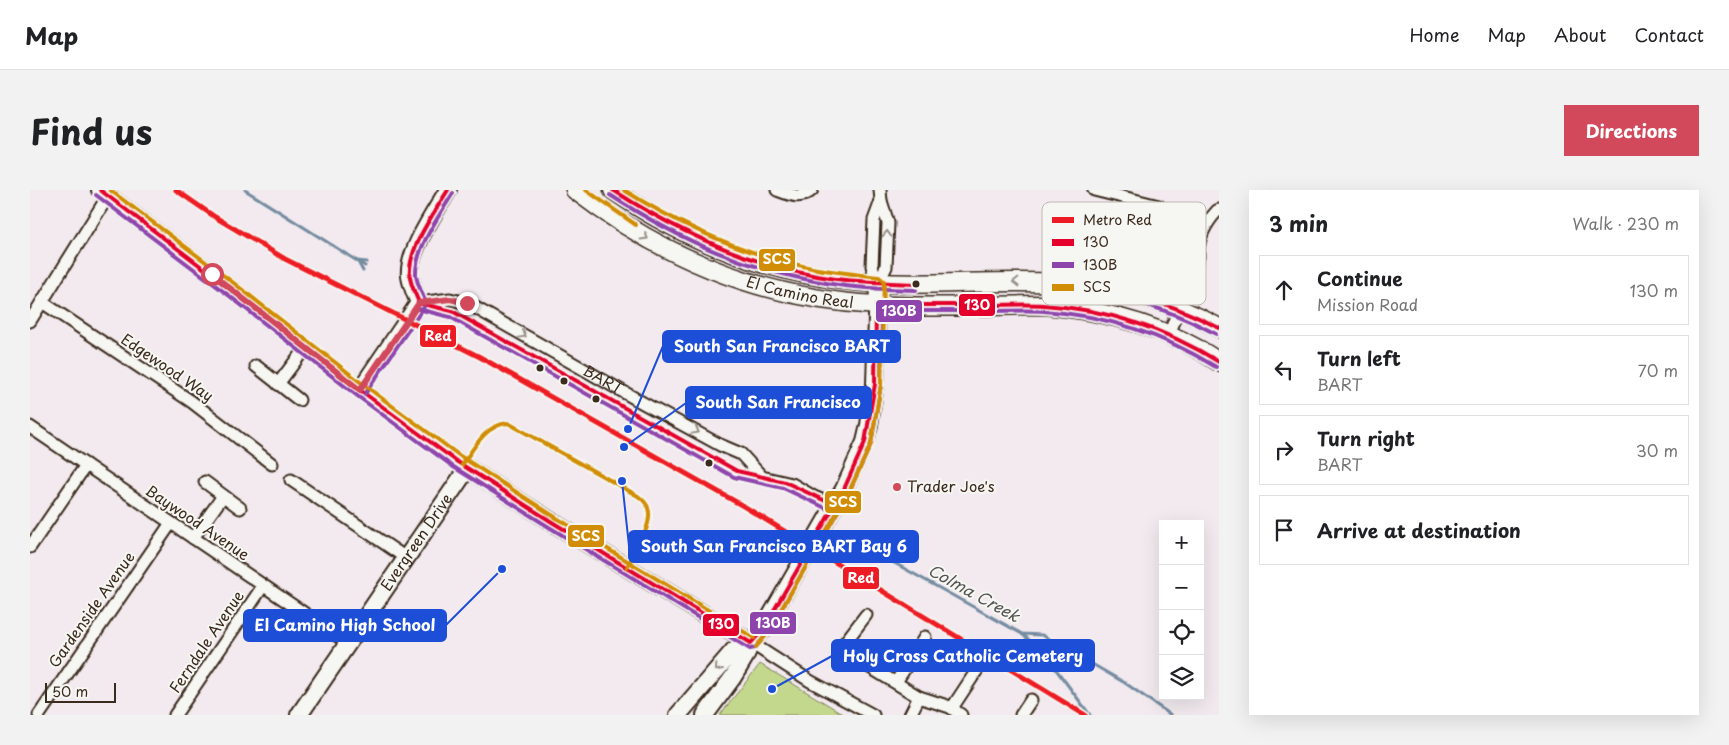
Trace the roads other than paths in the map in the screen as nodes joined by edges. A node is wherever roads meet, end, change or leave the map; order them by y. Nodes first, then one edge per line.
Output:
1 (448, 190) edge
2 (575, 190) edge
3 (613, 190) edge
4 (777, 190) edge
5 (812, 190) edge
6 (1094, 190) edge
7 (104, 193) edge
8 (880, 196) edge
9 (1143, 202) edge
10 (1219, 210) edge
11 (1206, 222) edge
12 (878, 283) junction
13 (1042, 283) edge
14 (42, 302) junction
15 (419, 303) junction
16 (1169, 305) edge
17 (1180, 305) edge
18 (876, 306) junction
19 (1179, 308) junction
20 (30, 321) edge
21 (1219, 328) edge
22 (1168, 335) junction
23 (306, 347) junction
24 (1219, 362) edge
25 (256, 366) dead end
26 (278, 384) junction
27 (360, 390) junction
28 (299, 400) dead end
29 (30, 427) edge
30 (272, 464) dead end
31 (86, 465) junction
32 (468, 469) junction
33 (291, 480) dead end
34 (205, 482) dead end
35 (223, 496) junction
36 (834, 505) junction
37 (240, 508) dead end
38 (171, 523) junction
39 (193, 538) junction
40 (30, 547) edge
41 (406, 558) junction
42 (263, 586) junction
43 (866, 615) dead end
44 (924, 637) dead end
45 (348, 643) junction
46 (750, 643) junction
47 (977, 670) dead end
48 (896, 682) junction
49 (919, 697) junction
50 (1031, 700) dead end
51 (956, 712) edge
52 (39, 715) edge
53 (175, 715) edge
54 (299, 715) edge
55 (678, 715) edge
56 (705, 715) edge
57 (873, 715) edge
58 (910, 715) edge
59 (1021, 715) edge

1 - 15 main road
2 -> 18 main road, El Camino Real
3 - 12 main road, El Camino Real
4 - 5 street
6 - 9 street
7 - 14 street
7 - 23 main road
8 - 12 street
10 - 11 street
13 -> 12 main road, El Camino Real
12 - 18 main road
14 - 20 street
14 - 30 street, Edgewood Way
15 - 27 main road
15 -> 36 street, BART
19 -> 16 main road, El Camino Real
17 - 19 street
18 - 22 main road, El Camino Real
18 - 36 main road
19 - 21 main road, El Camino Real
19 - 22 street
22 - 24 main road, El Camino Real
23 - 26 street
23 - 27 main road
25 - 26 street
26 - 28 street
27 - 32 main road
29 - 31 street, Baywood Avenue
31 - 38 street, Baywood Avenue
31 - 40 street
32 - 41 main road, Evergreen Drive
32 - 46 main road
33 - 41 street
34 - 35 street
35 - 37 street
35 - 39 street
36 - 46 main road
38 - 39 street, Baywood Avenue
38 - 52 street, Gardenside Avenue
39 - 42 street, Baywood Avenue
41 - 45 main road, Evergreen Drive
42 - 45 street, Baywood Avenue
42 - 53 street, Ferndale Avenue
43 - 48 street
44 - 48 street
45 - 54 main road, Evergreen Drive
46 -> 55 main road
46 - 56 main road
46 - 57 street
47 - 51 street
48 - 49 street
49 - 51 street
49 - 58 street
50 - 59 street

